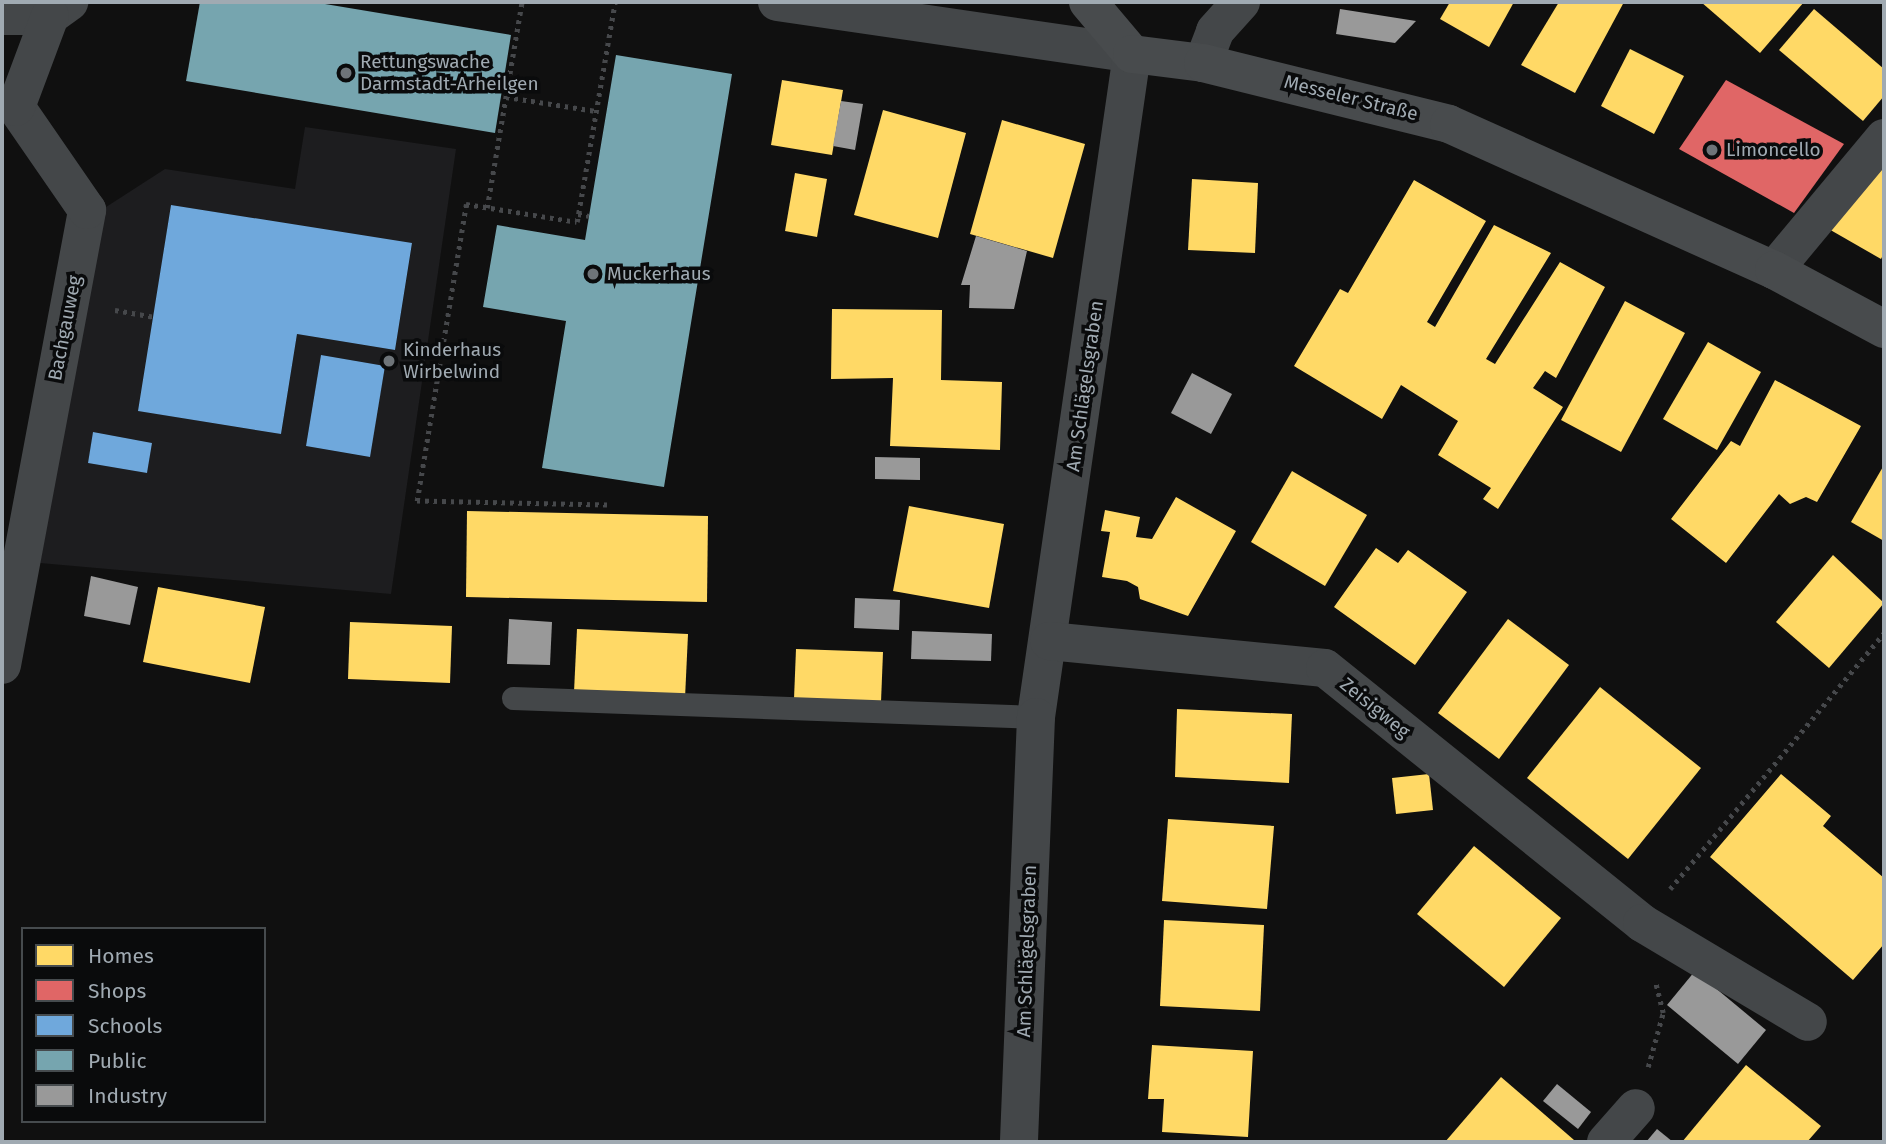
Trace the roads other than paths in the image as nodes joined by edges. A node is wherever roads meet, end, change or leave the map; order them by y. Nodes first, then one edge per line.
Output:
1 (778, 2) edge
2 (1088, 2) edge
3 (1241, 2) edge
4 (60, 9) edge
5 (2, 16) edge
6 (1132, 54) junction
7 (1203, 63) junction
8 (1884, 138) edge
9 (1774, 270) junction
10 (1884, 329) edge
11 (1049, 641) junction
12 (2, 665) edge
13 (513, 698) dead end
14 (1036, 717) junction
15 (1808, 1022) dead end
16 (1636, 1108) road end
17 (1019, 1142) edge
18 (1606, 1142) edge

1 - 6 street, Messeler Straße
2 - 6 street
3 - 7 street
4 - 5 street
4 - 12 street, Bachgauweg
6 - 7 street, Messeler Straße
6 - 11 street, Am Schlägelsgraben
7 - 9 street, Messeler Straße
8 - 9 street
9 - 10 street, Messeler Straße
11 - 14 street, Am Schlägelsgraben
11 - 15 street, Zeisigweg
13 - 14 lane
14 - 17 street, Am Schlägelsgraben
16 - 18 street

